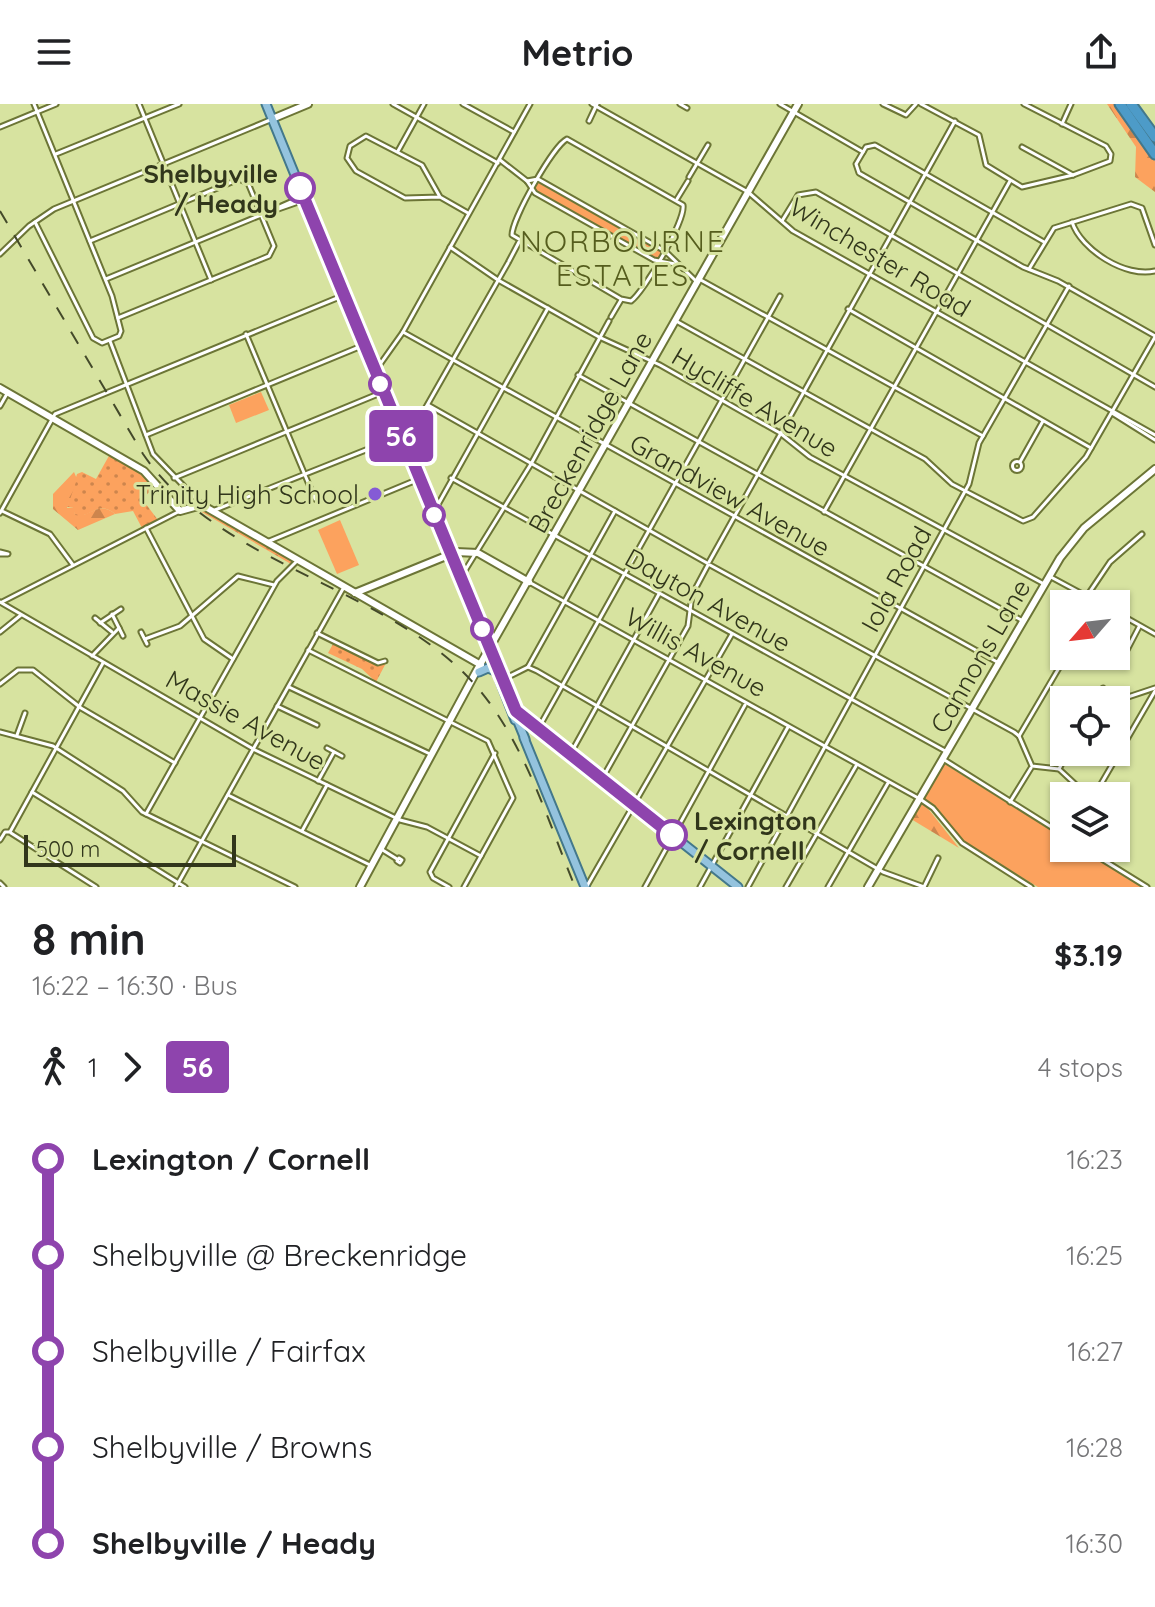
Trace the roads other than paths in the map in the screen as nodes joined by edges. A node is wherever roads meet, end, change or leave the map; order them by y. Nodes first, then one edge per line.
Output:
1 (34, 104) edge
2 (56, 104) edge
3 (139, 104) edge
4 (179, 104) edge
5 (266, 104) edge
6 (308, 104) edge
7 (393, 104) edge
8 (424, 104) edge
9 (463, 104) edge
10 (530, 104) edge
11 (680, 104) edge
12 (780, 104) edge
13 (798, 104) edge
14 (883, 104) edge
15 (918, 104) edge
16 (1025, 104) edge
17 (1071, 104) edge
18 (1120, 104) edge
19 (1131, 104) edge
20 (595, 105) edge
21 (687, 108) dead end
22 (793, 111) junction
23 (37, 112) junction
24 (416, 117) junction
25 (145, 118) junction
26 (272, 119) junction
27 (589, 121) dead end
28 (955, 121) junction
29 (1062, 124) junction
30 (0, 127) edge
31 (514, 132) junction
32 (1155, 137) edge
33 (708, 145) dead end
34 (1022, 147) dead end
35 (398, 151) junction
36 (863, 152) junction
37 (1155, 154) edge
38 (55, 155) junction
39 (697, 163) junction
40 (163, 164) junction
41 (498, 164) junction
42 (507, 169) junction
43 (1061, 169) junction
44 (924, 174) junction
45 (1073, 175) junction
46 (538, 179) junction
47 (1060, 179) junction
48 (527, 181) junction
49 (1010, 181) junction
50 (433, 184) junction
51 (532, 190) junction
52 (748, 192) junction
53 (304, 197) junction
54 (440, 197) junction
55 (421, 198) junction
56 (677, 199) junction
57 (73, 200) junction
58 (909, 202) junction
59 (179, 204) junction
60 (992, 212) junction
61 (468, 213) junction
62 (261, 215) junction
63 (35, 222) junction
64 (782, 222) junction
65 (1072, 222) junction
66 (890, 235) junction
67 (976, 240) junction
68 (90, 241) junction
69 (195, 242) junction
70 (519, 242) junction
71 (1044, 242) junction
72 (1155, 245) edge
73 (450, 247) junction
74 (665, 251) junction
75 (0, 254) edge
76 (659, 262) junction
77 (675, 264) junction
78 (1029, 270) junction
79 (1155, 271) edge
80 (690, 273) junction
81 (868, 273) junction
82 (957, 273) junction
83 (105, 279) junction
84 (700, 279) junction
85 (211, 280) junction
86 (498, 280) junction
87 (1069, 286) junction
88 (343, 295) junction
89 (780, 296) dead end
90 (621, 299) junction
91 (548, 308) junction
92 (848, 309) junction
93 (936, 312) junction
94 (118, 318) junction
95 (769, 318) junction
96 (676, 321) junction
97 (1046, 325) junction
98 (403, 332) junction
99 (246, 334) junction
100 (599, 337) junction
101 (1155, 337) edge
102 (110, 340) junction
103 (364, 345) junction
104 (915, 348) junction
105 (826, 349) junction
106 (745, 359) junction
107 (452, 360) junction
108 (652, 362) junction
109 (1025, 363) junction
110 (375, 371) junction
111 (578, 375) junction
112 (1134, 375) junction
113 (127, 382) junction
114 (267, 386) junction
115 (894, 386) junction
116 (1155, 387) edge
117 (0, 388) edge
118 (503, 389) junction
119 (8, 392) junction
120 (383, 392) junction
121 (802, 392) junction
122 (1004, 399) junction
123 (722, 400) junction
124 (629, 404) junction
125 (428, 405) junction
126 (0, 406) edge
127 (61, 411) junction
128 (1112, 413) junction
129 (52, 417) junction
130 (555, 418) junction
131 (1043, 421) junction
132 (63, 423) junction
133 (870, 429) junction
134 (286, 432) junction
135 (477, 433) junction
136 (780, 433) junction
137 (146, 435) junction
138 (401, 436) junction
139 (983, 436) junction
140 (1155, 437) edge
141 (698, 442) junction
142 (405, 445) junction
143 (605, 446) junction
144 (1091, 448) junction
145 (1020, 462) dead end
146 (531, 464) junction
147 (1155, 469) edge
148 (303, 475) junction
149 (757, 475) junction
150 (845, 476) junction
151 (174, 478) junction
152 (451, 478) junction
153 (419, 479) junction
154 (675, 485) junction
155 (580, 491) junction
156 (965, 492) junction
157 (315, 499) dead end
158 (202, 505) junction
159 (222, 508) junction
160 (504, 508) junction
161 (180, 511) junction
162 (212, 511) junction
163 (615, 511) junction
164 (1, 512) edge
165 (824, 512) junction
166 (433, 514) junction
167 (219, 516) junction
168 (733, 518) junction
169 (146, 528) junction
170 (649, 530) junction
171 (944, 530) junction
172 (1142, 534) dead end
173 (555, 536) junction
174 (265, 543) junction
175 (478, 553) junction
176 (450, 555) junction
177 (590, 556) junction
178 (297, 561) junction
179 (709, 564) junction
180 (73, 565) junction
181 (924, 567) junction
182 (624, 575) junction
183 (1049, 576) junction
184 (461, 577) junction
185 (529, 582) junction
186 (1044, 584) junction
187 (274, 585) junction
188 (344, 587) junction
189 (1076, 590) edge
190 (1091, 590) edge
191 (355, 593) junction
192 (659, 594) junction
193 (564, 602) junction
194 (1, 603) edge
195 (121, 609) dead end
196 (901, 609) junction
197 (691, 612) junction
198 (111, 614) junction
199 (21, 615) junction
200 (191, 616) junction
201 (95, 618) dead end
202 (1130, 620) edge
203 (599, 621) junction
204 (1023, 621) junction
205 (100, 623) junction
206 (1140, 626) junction
207 (119, 628) junction
208 (0, 632) edge
209 (112, 632) junction
210 (141, 632) dead end
211 (317, 633) junction
212 (732, 634) junction
213 (1155, 634) edge
214 (123, 636) dead end
215 (634, 641) junction
216 (1130, 645) edge
217 (308, 650) junction
218 (489, 652) junction
219 (875, 654) junction
220 (92, 656) junction
221 (233, 659) junction
222 (669, 660) junction
223 (385, 661) dead end
224 (103, 662) junction
225 (999, 663) junction
226 (528, 667) junction
227 (479, 668) junction
228 (1058, 670) edge
229 (495, 671) junction
230 (501, 680) junction
231 (706, 681) junction
232 (0, 684) edge
233 (288, 686) junction
234 (562, 686) junction
235 (1155, 690) edge
236 (1130, 697) edge
237 (850, 699) junction
238 (746, 703) junction
239 (597, 705) junction
240 (79, 706) junction
241 (277, 706) junction
242 (973, 708) junction
243 (25, 713) dead end
244 (517, 713) junction
245 (201, 718) junction
246 (453, 720) junction
247 (317, 725) dead end
248 (633, 726) junction
249 (525, 727) junction
250 (788, 727) junction
251 (538, 730) junction
252 (0, 732) edge
253 (17, 736) junction
254 (1019, 736) junction
255 (525, 739) junction
256 (669, 747) junction
257 (824, 747) junction
258 (56, 748) junction
259 (327, 748) dead end
260 (254, 749) junction
261 (334, 752) junction
262 (947, 752) junction
263 (495, 753) junction
264 (570, 755) junction
265 (342, 756) dead end
266 (433, 756) junction
267 (943, 759) junction
268 (492, 762) junction
269 (499, 762) junction
270 (175, 763) junction
271 (857, 765) junction
272 (1032, 766) junction
273 (1061, 766) edge
274 (1059, 769) junction
275 (710, 771) junction
276 (601, 780) junction
277 (318, 781) junction
278 (888, 782) junction
279 (1073, 782) edge
280 (1102, 782) edge
281 (327, 785) junction
282 (32, 792) junction
283 (228, 795) junction
284 (751, 795) junction
285 (920, 799) junction
286 (1010, 802) junction
287 (635, 806) junction
288 (146, 814) junction
289 (787, 815) junction
290 (398, 819) junction
291 (1050, 826) edge
292 (10, 832) junction
293 (302, 832) junction
294 (817, 833) junction
295 (674, 837) junction
296 (449, 838) junction
297 (0, 840) edge
298 (203, 841) junction
299 (381, 849) junction
300 (848, 851) junction
301 (481, 856) junction
302 (938, 858) dead end
303 (397, 859) dead end
304 (1107, 862) edge
305 (372, 866) junction
306 (712, 867) junction
307 (879, 869) junction
308 (177, 885) edge
309 (96, 887) edge
310 (185, 887) edge
311 (295, 887) edge
312 (360, 887) edge
313 (449, 887) edge
314 (464, 887) edge
315 (584, 887) edge
316 (645, 887) edge
317 (700, 887) edge
318 (738, 887) edge
319 (748, 887) edge
320 (786, 887) edge
321 (828, 887) edge
322 (868, 887) edge
323 (924, 887) edge
324 (1031, 887) edge
325 (1147, 887) edge

1 - 23 street
2 - 23 street
3 - 25 street
4 - 25 street
5 - 26 main road
6 - 26 main road
7 - 24 street
8 - 24 street
9 - 31 street
10 - 31 street
11 - 21 street
12 - 22 street
13 - 22 main road, Breckenridge Lane
14 - 15 street
15 - 28 street
16 - 29 street
17 - 29 street
18 - 37 highway
19 - 32 highway
20 - 27 street
20 - 39 street, Winchester Road
22 - 36 street
22 - 52 main road, Breckenridge Lane
23 - 30 street
23 - 38 street
24 - 35 street
24 - 41 street
25 - 38 street
25 - 40 street
26 - 40 street
26 - 53 main road
28 - 44 street
28 - 49 street
29 - 45 street
31 - 41 street
33 - 39 street
34 - 43 street
35 - 50 street
35 - 55 street
36 - 44 street
36 - 58 street
38 - 57 street
39 - 52 street, Winchester Road
39 - 56 street
40 - 57 street
40 - 59 street
41 - 42 street
41 - 42 street
41 - 61 street
42 - 48 street
43 - 45 street
43 - 47 street
44 - 58 street
44 - 60 street
45 - 47 street
46 - 48 street
46 - 51 street
46 - 56 street
46 - 74 street
47 - 49 street
48 - 51 street
49 - 60 street
50 - 54 street
50 - 55 street
51 - 70 street
51 - 76 street
52 - 64 street, Winchester Road
52 - 84 main road, Breckenridge Lane
53 - 62 street
53 - 88 main road
54 - 55 street
54 - 61 street
56 - 74 street
57 - 63 street
57 - 68 street
58 - 66 street
58 - 67 street
59 - 62 street
59 - 68 street
59 - 69 street
60 - 67 street
60 - 71 street
61 - 73 street
62 - 69 street
62 - 85 street
63 - 75 street
63 - 102 street
64 - 66 street
64 - 81 street, Winchester Road
65 - 71 street
65 - 72 street
65 - 79 street
66 - 81 street
66 - 82 street
67 - 78 street
67 - 82 street
68 - 83 street
69 - 83 street
69 - 85 street
70 - 86 street
70 - 90 street
71 - 78 street
73 - 86 street, Hycliffe Avenue
73 - 98 street
74 - 76 street
74 - 77 street
76 - 77 street
76 - 90 street
77 - 80 street
78 - 87 street
80 - 84 street
80 - 84 street
81 - 92 street
81 - 93 street, Winchester Road
82 - 93 street
82 - 97 street
83 - 94 street
84 - 95 street
84 - 96 main road, Breckenridge Lane
85 - 94 street
86 - 91 street, Hycliffe Avenue
86 - 107 street
87 - 97 street, Iola Road
87 - 101 street
88 - 99 street
88 - 103 main road
89 - 95 street
90 - 100 street
91 - 100 street, Hycliffe Avenue
91 - 118 street
92 - 104 street
92 - 105 street
93 - 104 street
93 - 109 street, Winchester Road
94 - 102 street
95 - 105 street
95 - 106 street
96 - 106 street
96 - 108 main road, Breckenridge Lane
97 - 109 street, Iola Road
97 - 112 street
98 - 107 street, Grandview Avenue
98 - 110 street
99 - 113 street
99 - 114 street
100 - 108 street, Hycliffe Avenue
100 - 111 street
101 - 112 street
102 - 113 street
103 - 110 main road
103 - 114 street
104 - 115 street
104 - 122 street
105 - 115 street
105 - 121 street
106 - 121 street
106 - 123 street
107 - 118 street, Grandview Avenue
107 - 125 street
108 - 123 street, Hycliffe Avenue
108 - 124 main road, Breckenridge Lane
109 - 122 street, Iola Road
109 - 128 street, Winchester Road
110 - 120 main road
111 - 124 street
111 - 130 street
112 - 116 street
112 - 128 street
113 - 127 street
113 - 137 street
114 - 134 street
114 - 137 street
115 - 133 street
115 - 139 street
117 - 119 main road
118 - 130 street, Grandview Avenue
118 - 135 street
119 - 126 street
119 - 129 main road
120 - 134 street
120 - 138 main road
121 - 133 street
121 - 136 street
122 - 131 street
122 - 139 street, Iola Road
123 - 136 street, Hycliffe Avenue
123 - 141 street
124 - 141 street
124 - 143 main road, Breckenridge Lane
125 - 135 street
125 - 142 street
127 - 129 street
127 - 132 main road
128 - 140 street, Winchester Road
128 - 144 street
129 - 132 main road
129 - 164 street
130 - 143 street, Grandview Avenue
130 - 146 street
131 - 144 street
131 - 145 street
132 - 161 main road
133 - 150 street
133 - 156 street
134 - 148 street
134 - 151 street
135 - 146 street
135 - 152 street
136 - 149 street
136 - 150 street, Hycliffe Avenue
137 - 151 street
138 - 142 main road
138 - 148 street
139 - 156 street, Iola Road
141 - 149 street
141 - 154 street
142 - 153 main road
143 - 154 street, Grandview Avenue
143 - 155 main road, Breckenridge Lane
144 - 156 street
146 - 155 street
146 - 160 street
147 - 183 main road, Cannons Lane
148 - 157 street
148 - 159 street
149 - 165 street
149 - 168 street
150 - 165 street
150 - 171 street, Hycliffe Avenue
151 - 158 street
152 - 160 street, Dayton Avenue
152 - 166 street
153 - 166 main road
153 - 174 street
154 - 168 street, Grandview Avenue
154 - 170 street
155 - 163 street
155 - 173 main road, Breckenridge Lane
156 - 171 street, Iola Road
158 - 161 main road
158 - 162 main road
159 - 162 street
159 - 167 street
160 - 173 street, Dayton Avenue
160 - 175 street
161 - 169 street
162 - 167 main road
163 - 170 street
163 - 177 street
164 - 180 street
165 - 181 street
166 - 176 main road
167 - 174 main road
168 - 179 street
168 - 196 street, Grandview Avenue
169 - 180 street
169 - 200 street
170 - 179 street
170 - 182 street
171 - 181 street, Iola Road
171 - 186 street, Hycliffe Avenue
172 - 190 street
173 - 177 street, Dayton Avenue
173 - 185 main road, Breckenridge Lane
174 - 178 main road
175 - 176 main road
175 - 184 street
175 - 185 main road, Willis Avenue
176 - 184 main road
176 - 191 main road
176 - 218 main road
177 - 182 street, Dayton Avenue
177 - 193 street
178 - 187 street
178 - 188 main road
179 - 197 street
179 - 219 street
180 - 194 street
181 - 196 street, Iola Road
181 - 204 street
182 - 192 street, Dayton Avenue
182 - 203 street
183 - 186 main road, Cannons Lane
183 - 189 street
184 - 218 main road
185 - 193 street, Willis Avenue
185 - 218 main road, Breckenridge Lane
186 - 204 main road, Cannons Lane
187 - 200 street
187 - 221 street
188 - 191 main road
188 - 211 street
191 - 227 main road
192 - 197 street, Dayton Avenue
192 - 215 street
193 - 203 street, Willis Avenue
193 - 226 street
194 - 199 street, Massie Avenue
195 - 198 street
196 - 219 street, Iola Road
196 - 225 street, Grandview Avenue
197 - 212 street, Dayton Avenue
197 - 222 street
198 - 205 street
198 - 207 street
199 - 208 street
199 - 220 street, Massie Avenue
200 - 210 street
200 - 221 street
201 - 205 street
202 - 206 street
203 - 215 street, Willis Avenue
203 - 234 street
204 - 225 main road, Cannons Lane
205 - 209 street
206 - 213 street
206 - 216 street
207 - 209 street
207 - 214 street
209 - 220 street
211 - 217 street
211 - 223 street
212 - 231 street
212 - 237 street, Dayton Avenue
215 - 222 street, Willis Avenue
215 - 239 street
217 - 233 street
217 - 246 street
218 - 227 main road, Breckenridge Lane
218 - 229 main road
218 - 230 main road
219 - 237 street, Iola Road
219 - 242 street
220 - 224 street, Massie Avenue
221 - 245 street
222 - 231 street, Willis Avenue
222 - 248 street
224 - 240 street
224 - 245 street, Massie Avenue
225 - 242 main road, Cannons Lane
226 - 230 street
226 - 234 street
227 - 229 main road
227 - 246 main road, Breckenridge Lane
228 - 254 street
229 - 230 main road
230 - 244 main road
230 - 255 main road
231 - 238 street, Willis Avenue
231 - 256 street
232 - 240 street
233 - 241 street
233 - 266 street
234 - 239 street
234 - 251 street
235 - 236 street
235 - 280 street
237 - 257 street, Iola Road
237 - 262 street, Dayton Avenue
238 - 250 street, Willis Avenue
238 - 275 street
239 - 248 street
239 - 264 street
240 - 258 street
240 - 270 street
241 - 247 street
241 - 260 street
242 - 254 street
242 - 262 main road, Cannons Lane
243 - 253 street
244 - 249 main road
244 - 251 main road
245 - 260 street, Massie Avenue
245 - 270 street
246 - 263 street
246 - 266 main road, Breckenridge Lane
248 - 256 street
248 - 276 street
249 - 251 main road
249 - 255 main road
250 - 257 street, Willis Avenue
250 - 284 street
251 - 264 main road
252 - 253 street
253 - 258 street
254 - 272 street
255 - 315 main road
256 - 275 street
256 - 287 street
257 - 271 street, Willis Avenue
257 - 289 street, Iola Road
258 - 282 street
258 - 288 street
259 - 261 street
260 - 277 street, Massie Avenue
260 - 283 street
261 - 265 street
261 - 277 street
262 - 267 main road, Cannons Lane
263 - 268 street
263 - 269 street
264 - 276 main road
266 - 290 main road, Breckenridge Lane
267 - 285 main road, Cannons Lane
267 - 286 street
268 - 269 street
268 - 296 street
269 - 301 street
270 - 288 street
271 - 278 street, Willis Avenue
271 - 294 street
272 - 274 street
272 - 286 street
273 - 274 street
274 - 279 street
275 - 284 street
275 - 295 street
276 - 287 main road
277 - 281 street, Massie Avenue
278 - 285 street, Willis Avenue
278 - 300 street
281 - 290 street, Massie Avenue
281 - 293 street
282 - 292 street
282 - 308 street
283 - 293 street
283 - 298 street
284 - 289 street
284 - 306 street
285 - 307 main road, Cannons Lane
285 - 324 street, Willis Avenue
286 - 291 street
287 - 295 main road
287 - 315 street
288 - 298 street
289 - 294 street
289 - 319 street, Iola Road
290 - 296 street, Massie Avenue
290 - 299 main road, Breckenridge Lane
292 - 297 street
292 - 309 street
293 - 305 street
294 - 300 street
294 - 320 street
295 - 306 main road
295 - 316 street
296 - 301 street, Massie Avenue
296 - 313 street
298 - 308 street
298 - 311 street
299 - 303 street
299 - 305 main road, Breckenridge Lane
300 - 307 street
300 - 321 street
301 - 314 street
302 - 323 street
304 - 325 street
305 - 312 main road, Breckenridge Lane
306 - 317 street
306 - 318 main road
307 - 322 main road, Cannons Lane
307 - 323 street
308 - 310 street

